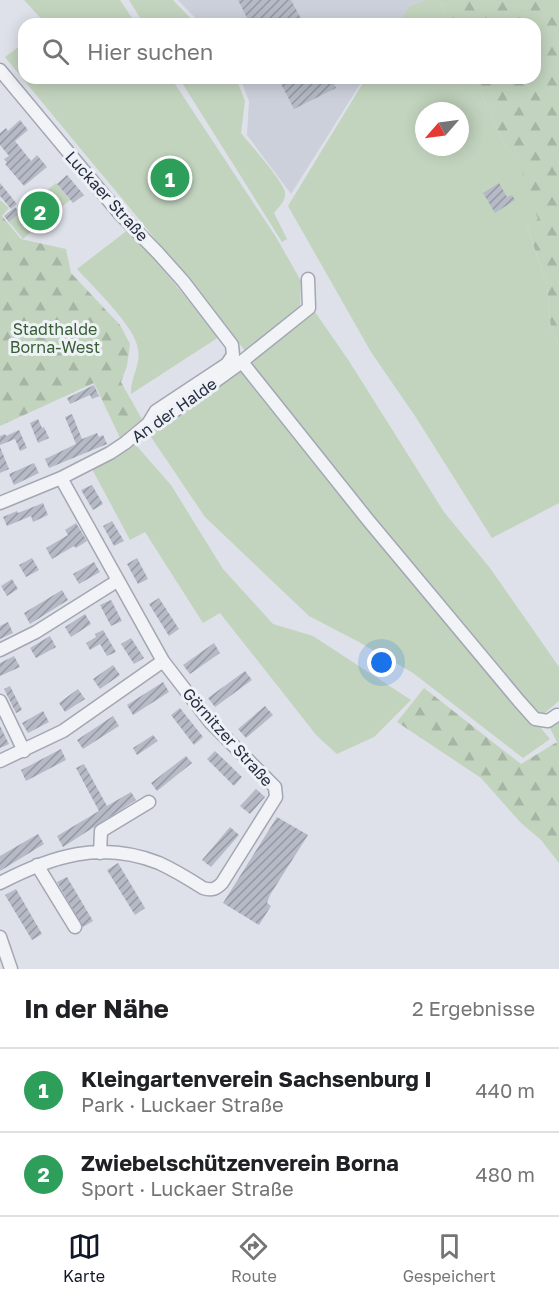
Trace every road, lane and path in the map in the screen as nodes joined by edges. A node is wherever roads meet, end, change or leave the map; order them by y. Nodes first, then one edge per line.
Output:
1 (0, 70) edge
2 (309, 279) dead end
3 (242, 362) junction
4 (148, 424) junction
5 (61, 478) junction
6 (0, 503) edge
7 (117, 581) junction
8 (0, 650) edge
9 (163, 661) junction
10 (0, 701) edge
11 (557, 715) dead end
12 (24, 751) junction
13 (0, 761) edge
14 (149, 802) dead end
15 (100, 853) junction
16 (37, 865) junction
17 (0, 883) edge
18 (75, 927) dead end
19 (0, 939) edge
20 (10, 969) edge

1 - 4 street, Luckaer Straße
2 - 3 street, An der Halde
3 - 4 street, An der Halde
3 - 11 street
4 - 5 street, An der Halde
5 - 6 street, An der Halde
5 - 7 street, Görnitzer Straße
7 - 8 street
7 - 9 street, Görnitzer Straße
9 - 12 street
9 - 15 street, Görnitzer Straße
10 - 12 street
12 - 13 street
14 - 15 street
15 - 16 street, Görnitzer Straße
16 - 17 street, Görnitzer Straße
16 - 18 street
19 - 20 street

